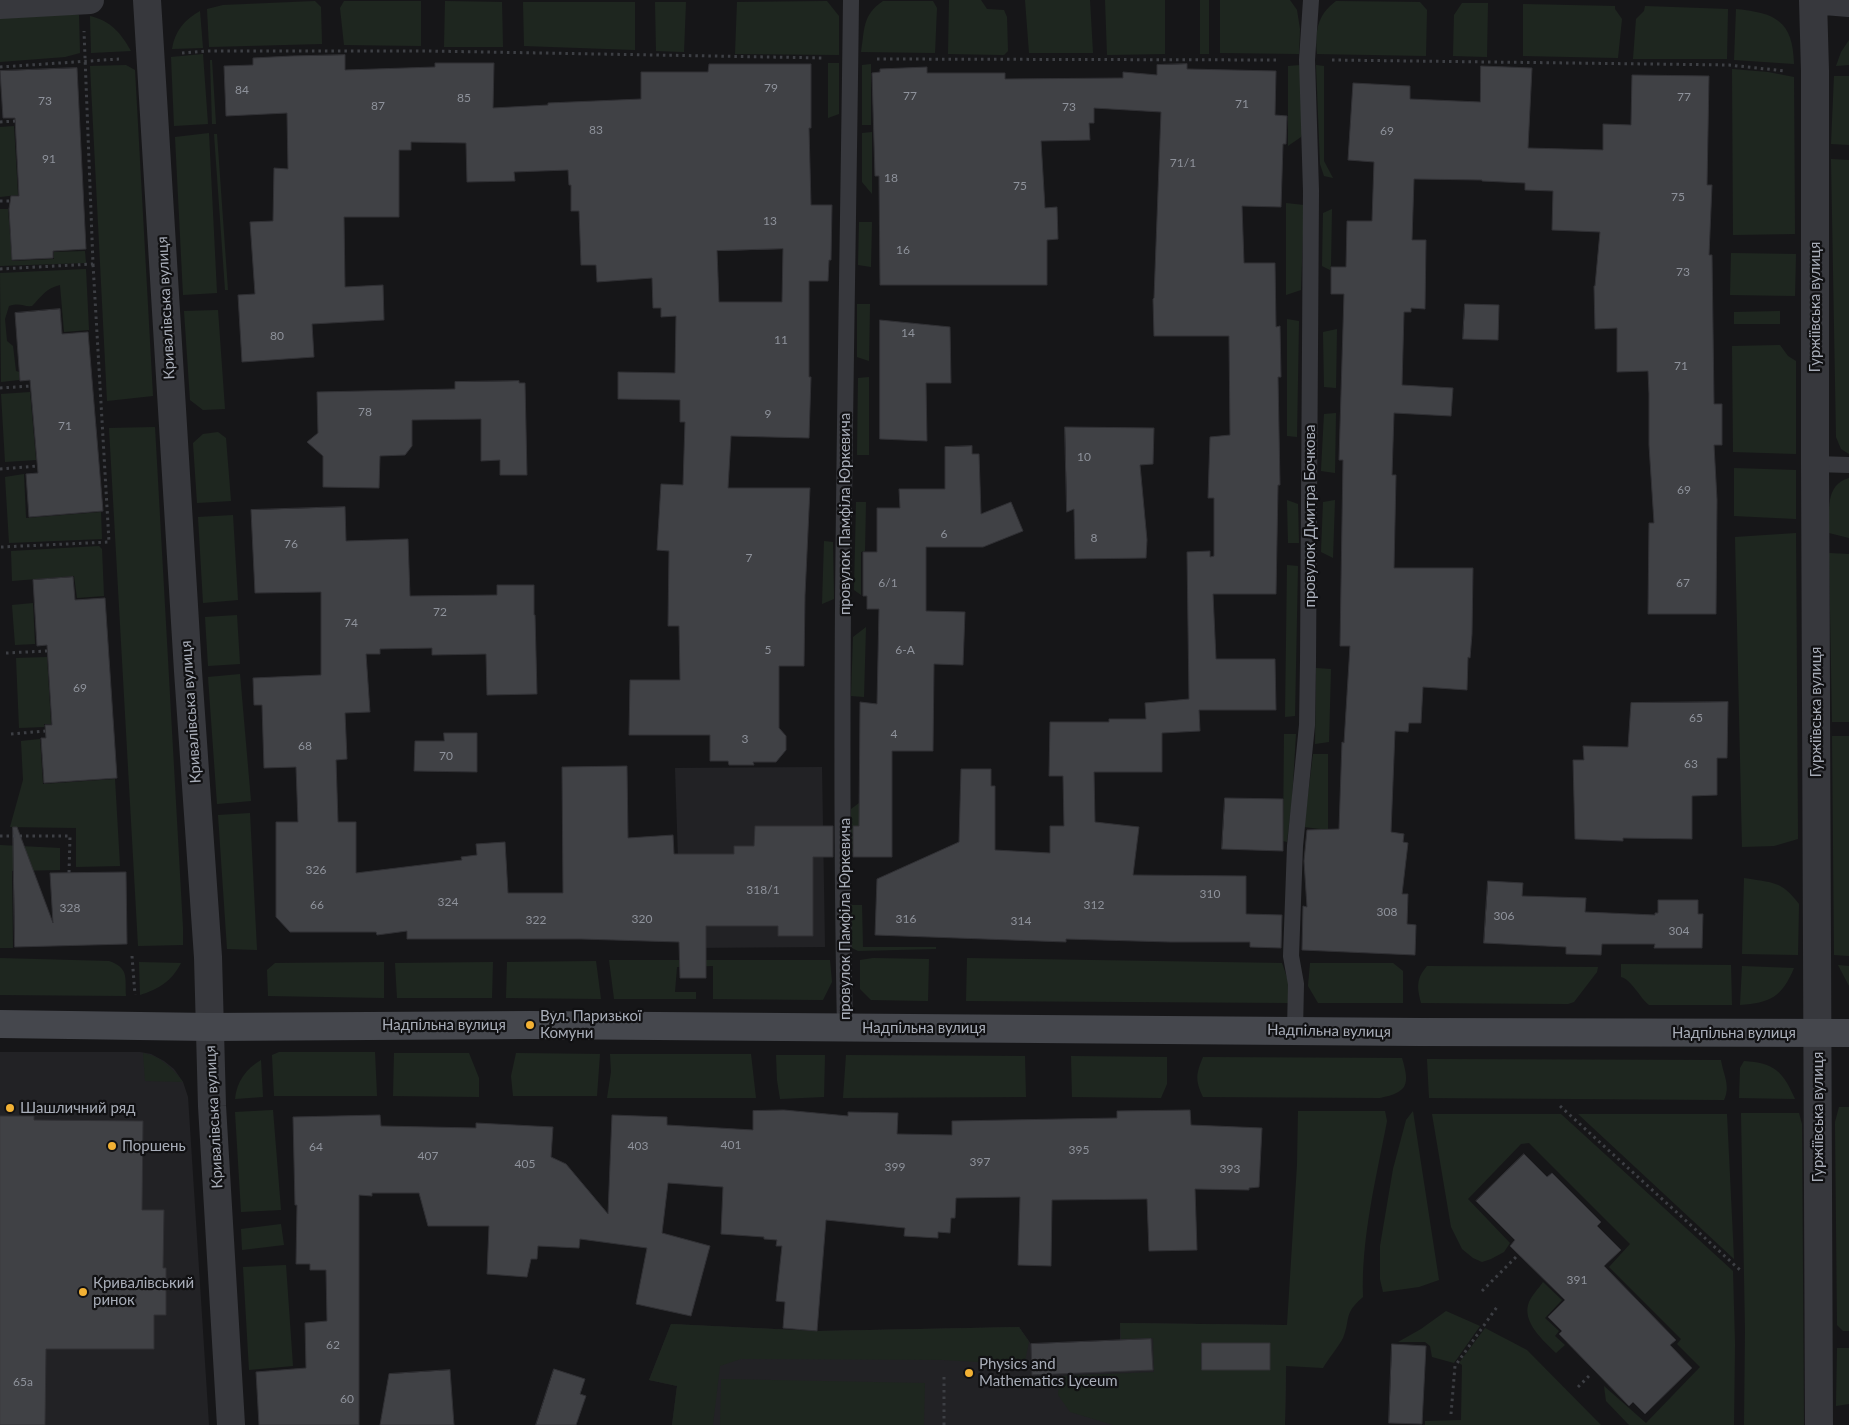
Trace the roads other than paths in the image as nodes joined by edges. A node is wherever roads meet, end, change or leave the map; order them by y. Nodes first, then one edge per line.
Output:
1 (147, 0) edge
2 (851, 0) edge
3 (1311, 0) edge
4 (1813, 0) edge
5 (1849, 3) edge
6 (0, 5) edge
7 (87, 12) edge
8 (1814, 464) junction
9 (1849, 465) edge
10 (0, 1024) edge
11 (209, 1027) junction
12 (845, 1028) junction
13 (1295, 1030) junction
14 (1818, 1033) junction
15 (1849, 1033) edge
16 (231, 1425) edge
17 (1819, 1425) edge

1 - 11 street, Кривалівська вулиця
2 - 12 lane, провулок Памфіла Юркевича
3 - 13 lane, провулок Дмитра Бочкова
4 - 5 street
4 - 8 street, Гуржіївська вулиця
6 - 7 street
8 - 9 lane
8 - 14 street, Гуржіївська вулиця
10 - 11 main road, Надпільна вулиця
11 - 12 main road, Надпільна вулиця
11 - 16 street, Кривалівська вулиця
12 - 13 main road, Надпільна вулиця
13 - 14 main road, Надпільна вулиця
14 - 15 main road, Надпільна вулиця
14 - 17 street, Гуржіївська вулиця

